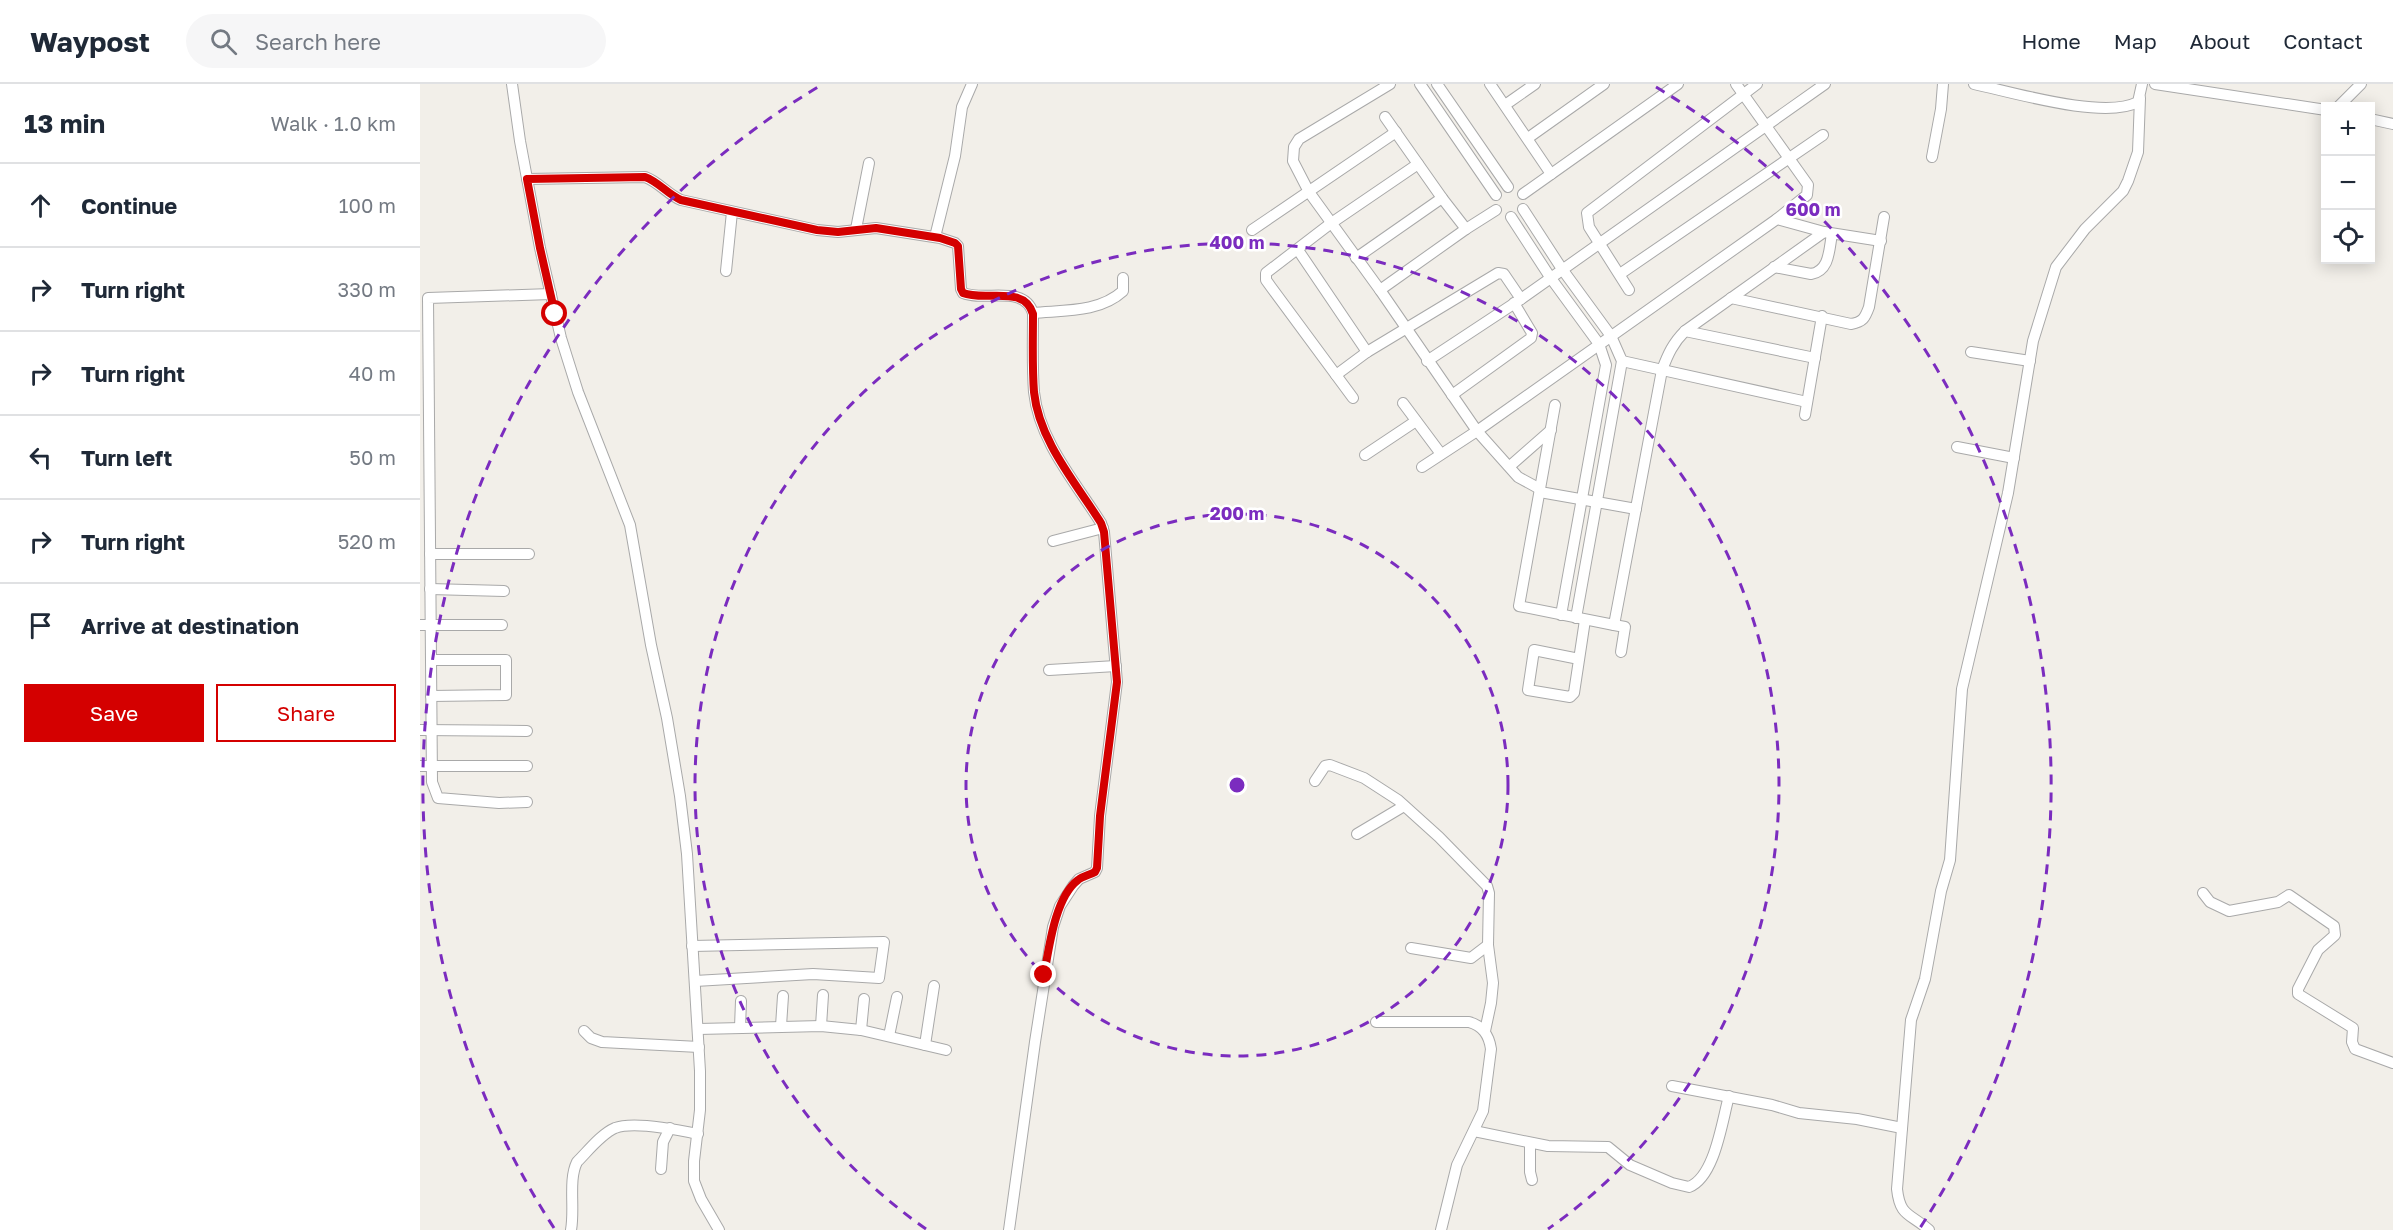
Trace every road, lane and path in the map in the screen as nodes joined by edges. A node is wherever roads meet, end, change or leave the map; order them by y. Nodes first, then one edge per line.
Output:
1 (512, 84) edge
2 (972, 84) edge
3 (1390, 84) edge
4 (1420, 84) edge
5 (1437, 84) edge
6 (1490, 84) edge
7 (1535, 84) edge
8 (1604, 84) edge
9 (1678, 84) edge
10 (1736, 84) edge
11 (1757, 84) edge
12 (1825, 84) edge
13 (1943, 84) edge
14 (1974, 84) edge
15 (2142, 84) edge
16 (2155, 84) edge
17 (2361, 84) edge
18 (1744, 94) junction
19 (2140, 98) junction
20 (2343, 102) edge
21 (1505, 105) junction
22 (2321, 109) edge
23 (1386, 117) dead end
24 (2375, 120) edge
25 (2393, 124) edge
26 (1766, 127) junction
27 (1396, 132) junction
28 (1822, 135) dead end
29 (1528, 138) junction
30 (1932, 157) dead end
31 (1789, 158) junction
32 (869, 163) dead end
33 (1418, 164) junction
34 (1551, 174) junction
35 (527, 179) junction
36 (1508, 187) junction
37 (1309, 192) junction
38 (1523, 194) junction
39 (1496, 195) junction
40 (1442, 198) junction
41 (1496, 210) junction
42 (1523, 210) junction
43 (732, 212) junction
44 (1884, 217) dead end
45 (1511, 218) junction
46 (1777, 219) junction
47 (1330, 224) junction
48 (856, 229) junction
49 (1466, 229) junction
50 (1252, 230) dead end
51 (1828, 233) junction
52 (935, 237) junction
53 (1881, 241) junction
54 (1600, 242) junction
55 (1298, 250) junction
56 (1356, 258) junction
57 (1774, 267) junction
58 (1562, 269) junction
59 (726, 271) dead end
60 (1620, 274) junction
61 (1550, 277) junction
62 (1123, 279) dead end
63 (1380, 290) junction
64 (1629, 290) dead end
65 (551, 294) junction
66 (1731, 298) junction
67 (1518, 301) junction
68 (1033, 314) junction
69 (1822, 316) junction
70 (1406, 328) junction
71 (1685, 331) junction
72 (1611, 336) junction
73 (1599, 344) junction
74 (1367, 351) junction
75 (1971, 351) dead end
76 (1815, 358) junction
77 (2030, 360) junction
78 (1427, 361) junction
79 (1622, 361) junction
80 (1662, 370) junction
81 (1336, 375) junction
82 (1452, 395) junction
83 (1353, 398) dead end
84 (1403, 402) dead end
85 (1807, 402) junction
86 (1555, 405) dead end
87 (1805, 415) dead end
88 (1416, 421) junction
89 (1551, 430) junction
90 (1477, 431) junction
91 (1957, 447) dead end
92 (1441, 454) junction
93 (1365, 455) dead end
94 (2014, 458) junction
95 (1510, 466) junction
96 (1422, 467) dead end
97 (1540, 492) junction
98 (1582, 499) junction
99 (1598, 502) junction
100 (1636, 509) junction
101 (1103, 528) junction
102 (1053, 541) dead end
103 (430, 554) junction
104 (529, 554) dead end
105 (430, 589) junction
106 (504, 591) dead end
107 (1561, 615) junction
108 (1580, 619) junction
109 (425, 625) edge
110 (502, 625) dead end
111 (1614, 625) junction
112 (1622, 652) dead end
113 (1579, 658) junction
114 (431, 660) junction
115 (1116, 666) junction
116 (1049, 670) dead end
117 (431, 696) junction
118 (426, 730) edge
119 (527, 730) dead end
120 (426, 766) edge
121 (527, 766) dead end
122 (1315, 781) dead end
123 (527, 802) dead end
124 (1404, 806) junction
125 (1357, 834) dead end
126 (2203, 893) dead end
127 (1488, 945) junction
128 (692, 946) junction
129 (1411, 948) dead end
130 (694, 981) junction
131 (934, 986) dead end
132 (823, 995) dead end
133 (783, 996) dead end
134 (897, 998) dead end
135 (864, 999) dead end
136 (741, 1001) dead end
137 (1376, 1022) dead end
138 (781, 1026) junction
139 (821, 1026) junction
140 (740, 1028) junction
141 (698, 1029) junction
142 (861, 1030) junction
143 (584, 1031) dead end
144 (1485, 1031) junction
145 (889, 1036) junction
146 (925, 1045) junction
147 (699, 1047) junction
148 (946, 1050) dead end
149 (2393, 1063) edge
150 (1672, 1086) dead end
151 (1729, 1096) junction
152 (670, 1128) junction
153 (1902, 1128) junction
154 (1474, 1131) junction
155 (698, 1134) junction
156 (1530, 1143) junction
157 (661, 1169) dead end
158 (1532, 1180) dead end
159 (571, 1230) edge
160 (719, 1230) edge
161 (1010, 1230) edge
162 (1441, 1230) edge
163 (1929, 1230) edge

1 - 35 street
2 - 52 street
3 - 37 street
4 - 39 street
5 - 36 street
6 - 21 street
7 - 21 street
8 - 29 street
9 - 34 street
10 - 18 street
11 - 18 street
12 - 26 street
13 - 30 street
14 - 19 street
15 - 19 street
16 - 22 street
17 - 20 street
18 - 26 street
18 - 54 street
19 - 77 street
21 - 29 street
23 - 27 street
24 - 25 street
26 - 31 street
26 - 54 street
27 - 33 street
27 - 37 street
28 - 31 street
29 - 34 street
31 - 46 street
31 - 60 street
32 - 48 street
33 - 40 street
33 - 47 street
34 - 38 street
35 - 43 street
35 - 65 street
36 - 38 street
36 - 39 street
37 - 47 street
37 - 50 street
38 - 42 street
39 - 41 street
40 - 49 street
40 - 56 street
41 - 45 street
41 - 49 street
42 - 45 street
42 - 58 street
43 - 48 street
43 - 59 street
44 - 53 street
45 - 61 street
46 - 51 street
46 - 72 street
47 - 55 street
47 - 56 street
48 - 52 street
49 - 63 street
51 - 53 street
51 - 57 street
51 - 57 street
52 - 68 street
53 - 69 street
54 - 58 street
54 - 60 street
55 - 74 street
55 - 81 street
56 - 63 street
57 - 66 street
58 - 61 street
58 - 72 street
60 - 64 street
61 - 67 street
61 - 73 street
62 - 68 street
63 - 70 street
65 - 103 street
65 - 128 street
66 - 69 street
66 - 71 street
67 - 70 street
67 - 78 street
67 - 82 street
68 - 101 street
69 - 76 street
70 - 74 street
70 - 78 street
71 - 76 street
71 - 80 street
72 - 73 street
72 - 79 street
73 - 90 street
73 - 98 street
74 - 81 street
75 - 77 street
76 - 85 street
77 - 94 street
78 - 82 street
79 - 80 street
79 - 99 street
80 - 85 street
80 - 100 street
81 - 83 street
82 - 90 street
84 - 88 street
85 - 87 street
86 - 89 street
88 - 92 street
88 - 93 street
89 - 95 street
89 - 97 street
90 - 92 street
90 - 95 street
91 - 94 street
92 - 96 street
94 - 153 street
95 - 97 street
97 - 98 street
97 - 107 street
98 - 99 street
98 - 107 street
99 - 100 street
99 - 108 street
100 - 111 street
101 - 102 street
101 - 115 street
103 - 104 street
103 - 105 street
105 - 106 street
105 - 109 street
107 - 108 street
108 - 111 street
108 - 113 street
109 - 110 street
109 - 114 street
111 - 112 street
113 - 113 street
114 - 117 street
114 - 117 street
115 - 116 street
115 - 161 street
117 - 118 street
118 - 119 street
118 - 120 street
120 - 121 street
120 - 123 street
122 - 124 street
124 - 125 street
124 - 127 street
126 - 149 street
127 - 129 street
127 - 144 street
128 - 130 street
128 - 130 street
130 - 141 street
131 - 146 street
132 - 139 street
133 - 138 street
134 - 145 street
135 - 142 street
136 - 140 street
137 - 144 street
138 - 139 street
138 - 140 street
139 - 142 street
140 - 141 street
141 - 147 street
142 - 145 street
143 - 147 street
144 - 154 street
145 - 146 street
146 - 148 street
147 - 155 street
150 - 151 street
151 - 153 street
151 - 156 street
152 - 155 street
152 - 157 street
152 - 159 street
153 - 163 street
154 - 156 street
154 - 162 street
155 - 160 street
156 - 158 street

